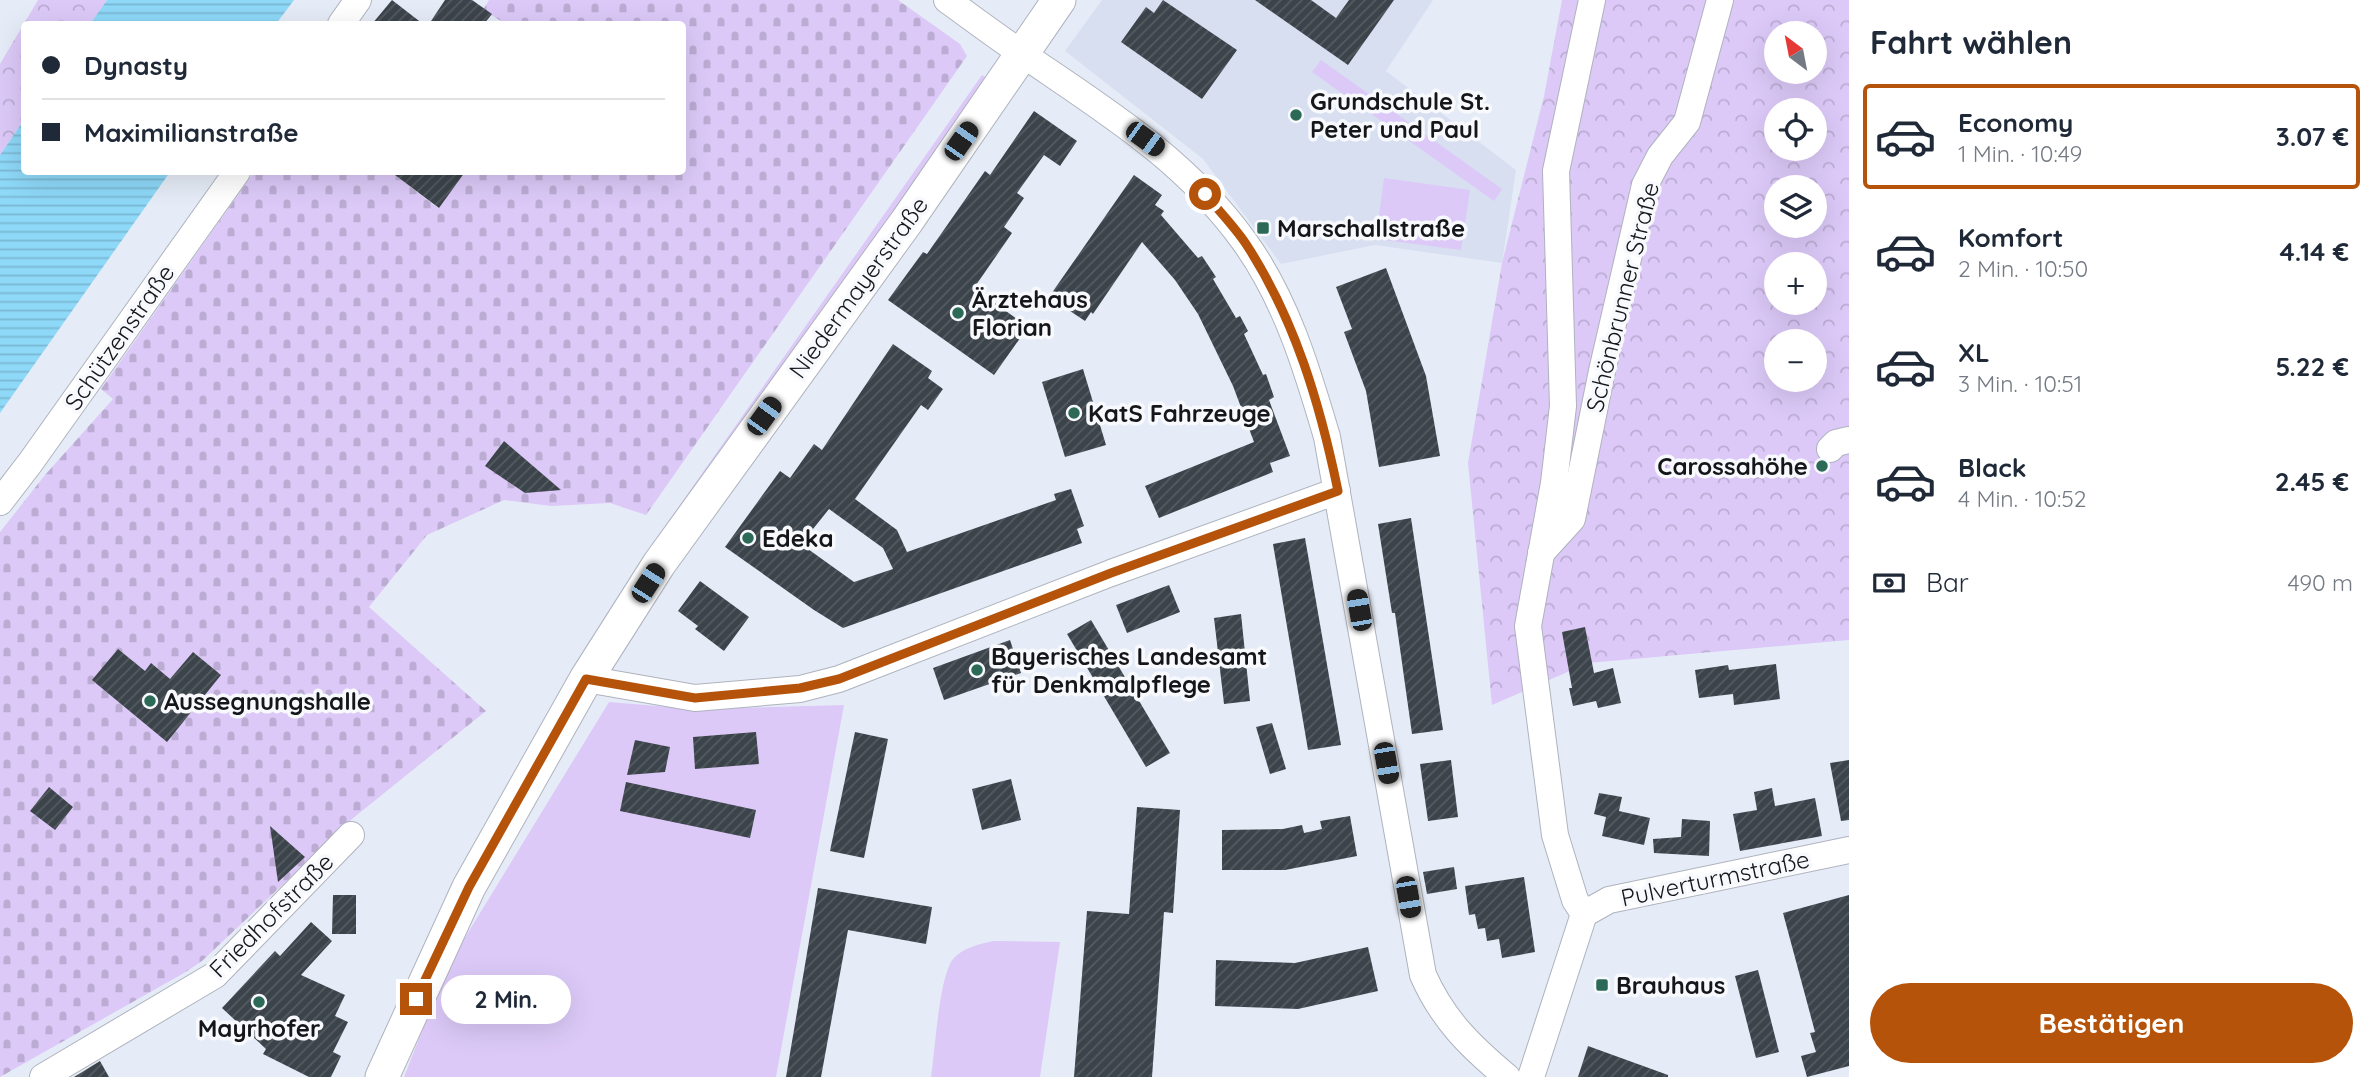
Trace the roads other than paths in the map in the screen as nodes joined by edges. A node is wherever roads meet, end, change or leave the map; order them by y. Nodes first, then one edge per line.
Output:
1 (358, 0) edge
2 (947, 0) edge
3 (1059, 0) edge
4 (1592, 0) edge
5 (1720, 0) edge
6 (343, 21) edge
7 (1022, 54) junction
8 (235, 175) edge
9 (1338, 491) junction
10 (0, 502) edge
11 (1541, 553) junction
12 (586, 679) junction
13 (351, 835) dead end
14 (1849, 850) edge
15 (1584, 914) junction
16 (43, 1077) edge
17 (382, 1077) edge
18 (1507, 1077) edge
19 (1531, 1077) edge

1 - 6 street
2 - 7 street
3 - 7 main road, Niedermayerstraße
4 - 11 street, Schönbrunner Straße
5 - 11 street, Schönbrunner Straße
7 - 9 street
7 - 12 main road, Niedermayerstraße
8 - 10 street, Schützenstraße
9 - 12 street
9 - 18 street
11 - 15 street, Schönbrunner Straße
12 - 17 main road, Niedermayerstraße
13 - 16 street, Friedhofstraße
14 - 15 street, Pulverturmstraße
15 - 19 street

